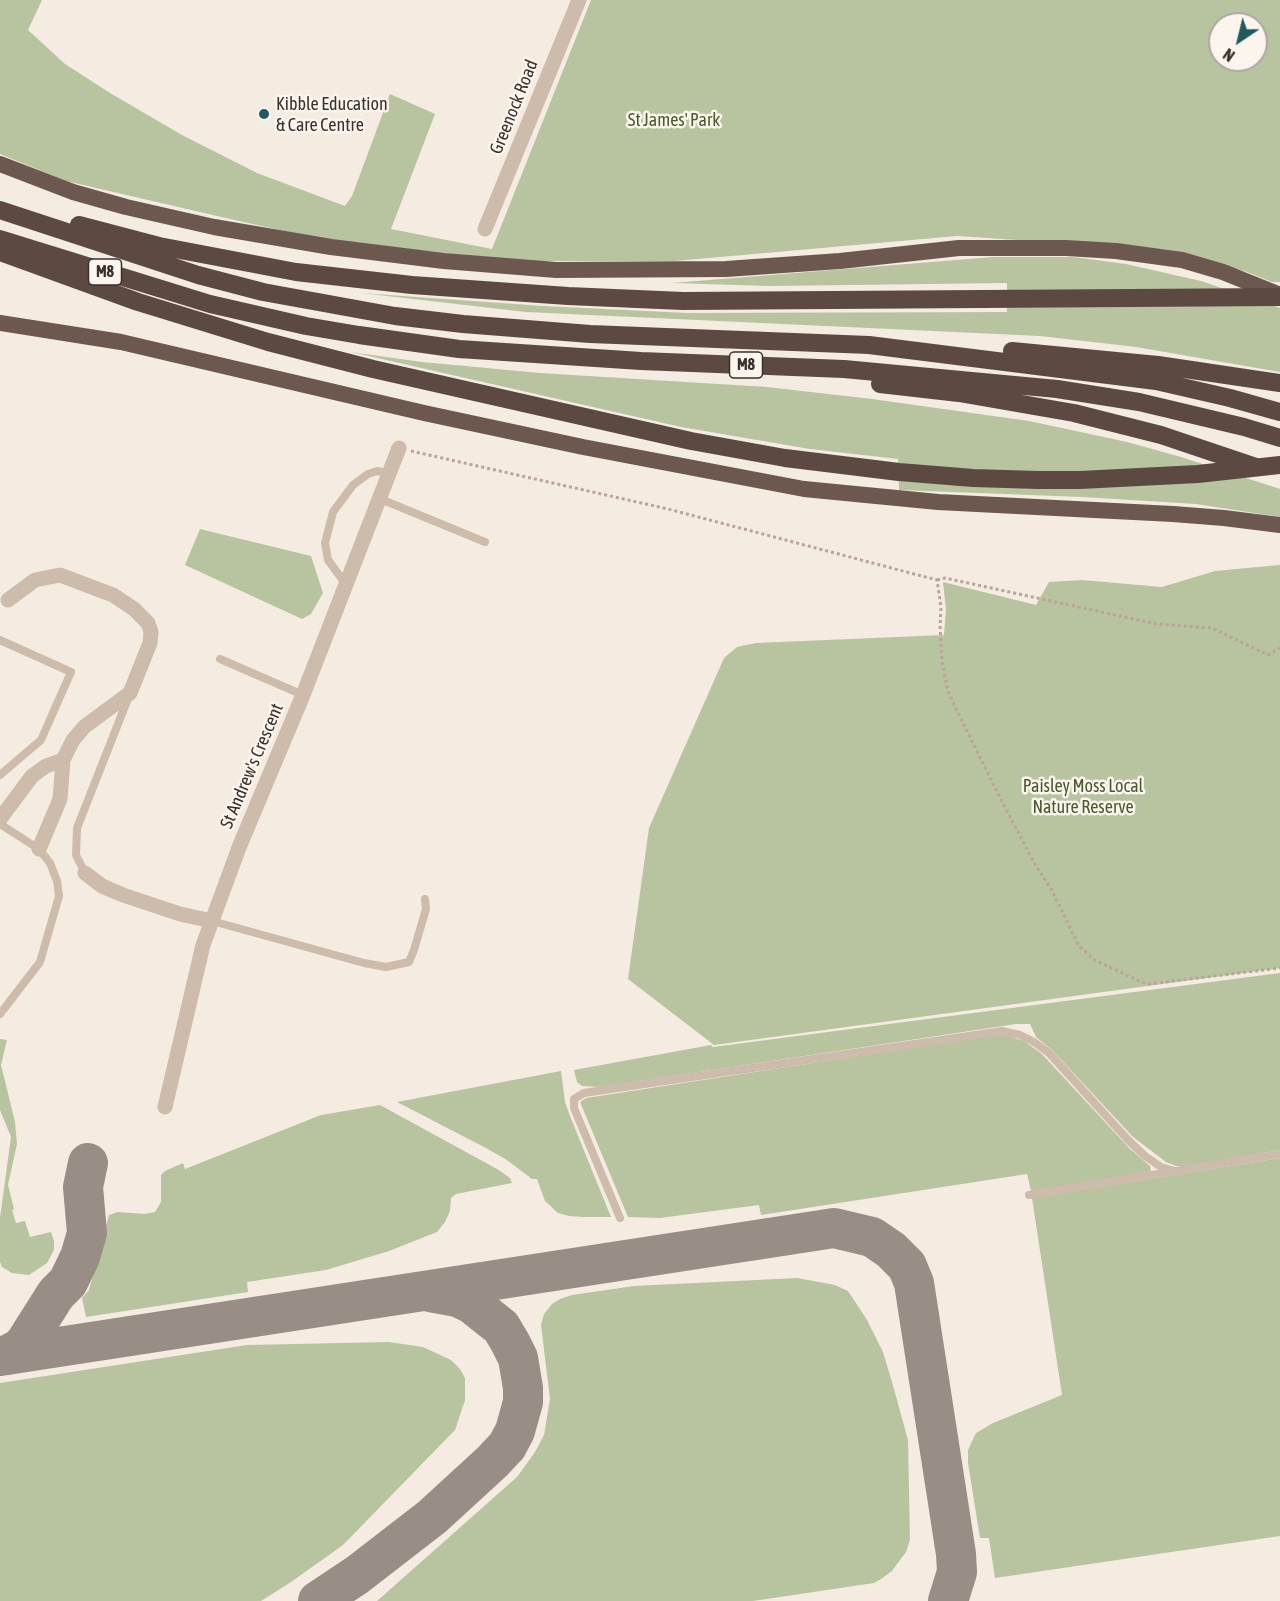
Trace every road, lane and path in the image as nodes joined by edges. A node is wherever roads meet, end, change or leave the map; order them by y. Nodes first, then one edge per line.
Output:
1 (579, 0) edge
2 (0, 164) edge
3 (0, 204) edge
4 (0, 210) edge
5 (485, 229) dead end
6 (0, 239) edge
7 (0, 252) edge
8 (1280, 296) edge
9 (0, 323) edge
10 (869, 345) junction
11 (641, 361) junction
12 (1280, 383) edge
13 (1280, 412) edge
14 (1280, 438) edge
15 (399, 448) joint
16 (1280, 465) edge
17 (389, 473) junction
18 (1280, 476) edge
19 (378, 498) junction
20 (1280, 525) edge
21 (485, 542) dead end
22 (937, 580) junction
23 (345, 583) junction
24 (4, 603) edge
25 (0, 640) edge
26 (1280, 648) edge
27 (220, 659) dead end
28 (130, 693) junction
29 (303, 695) junction
30 (63, 760) junction
31 (0, 776) edge
32 (0, 821) edge
33 (39, 849) junction
34 (85, 873) joint
35 (425, 898) dead end
36 (212, 921) junction
37 (1280, 968) edge
38 (0, 1014) edge
39 (165, 1107) dead end
40 (1280, 1154) edge
41 (1174, 1171) junction
42 (1029, 1195) dead end
43 (620, 1218) dead end

1 - 5 street, Greenock Road
2 - 8 highway
3 - 8 highway, M8
4 - 10 highway, M8
6 - 11 highway, M8
7 - 16 highway, M8
9 - 20 highway
10 - 12 highway, M8
10 - 13 highway, M8
11 - 14 highway, M8
11 - 18 highway, M8
15 - 17 street, St Andrew's Crescent
15 - 22 path
17 - 19 street, St Andrew's Crescent
17 - 23 lane
19 - 21 lane
19 - 23 street, St Andrew's Crescent
22 - 26 path
22 - 37 path
23 - 29 street, St Andrew's Crescent
24 - 28 street
25 - 31 lane
27 - 29 lane
28 - 30 street
28 - 34 lane
29 - 36 street, St Andrew's Crescent
30 - 32 street
30 - 33 street
32 - 33 lane
33 - 38 lane
34 - 36 street
35 - 36 lane
36 - 39 street, St Andrew's Crescent
40 - 41 lane
41 - 42 lane
41 - 43 lane

